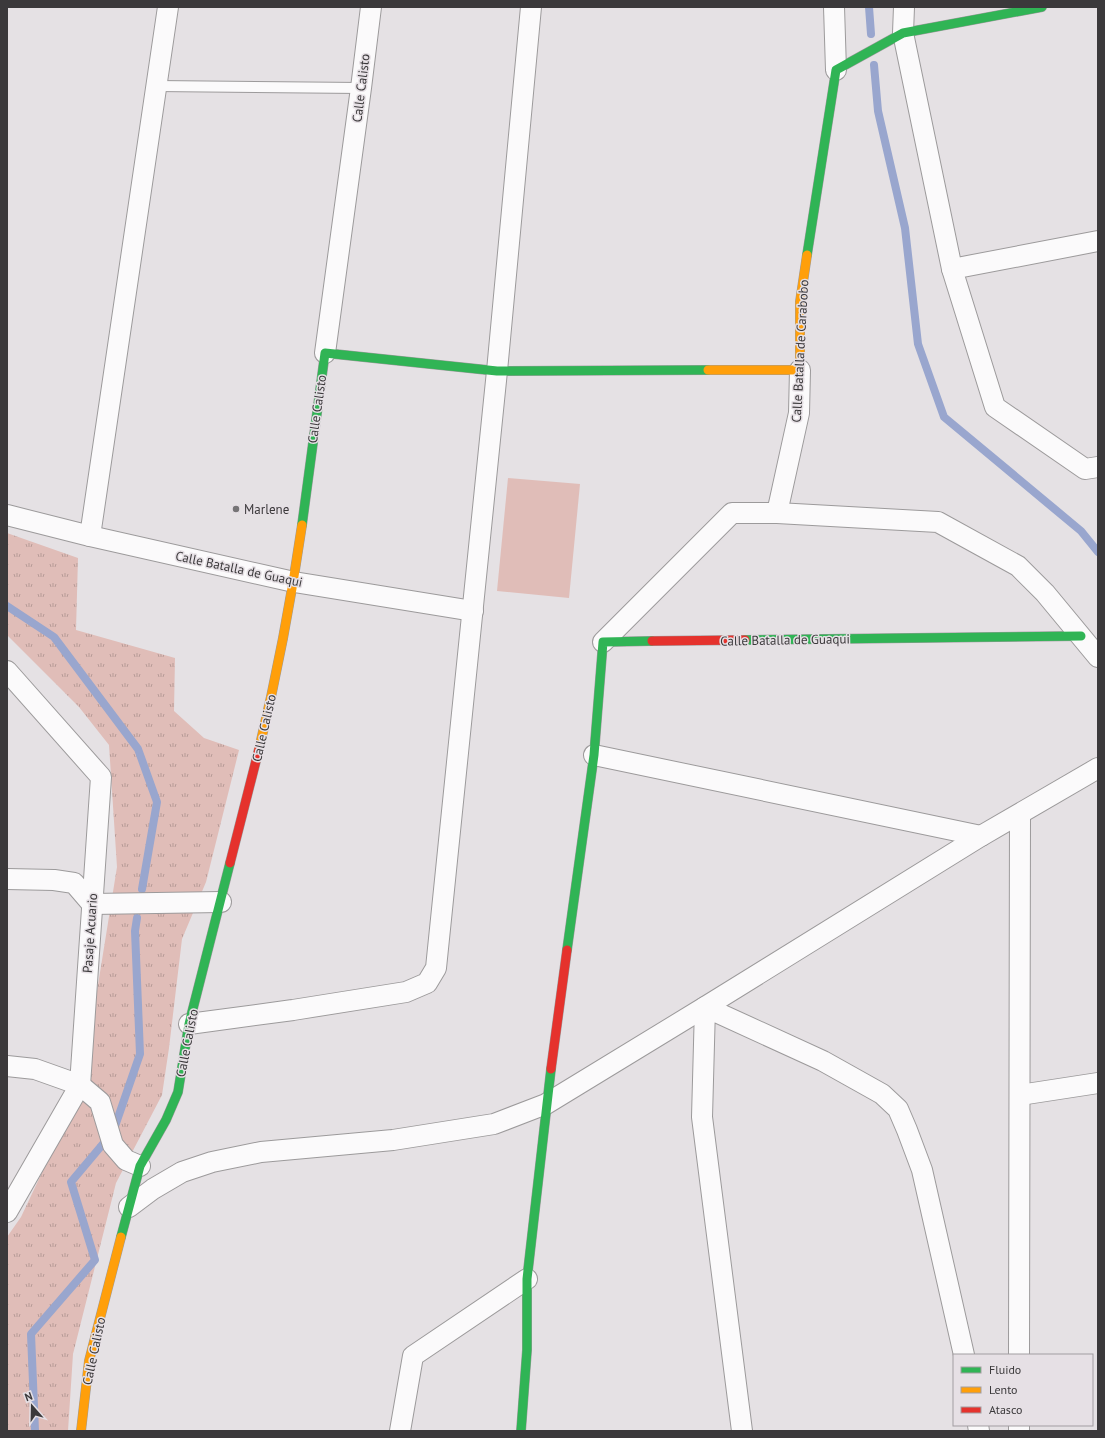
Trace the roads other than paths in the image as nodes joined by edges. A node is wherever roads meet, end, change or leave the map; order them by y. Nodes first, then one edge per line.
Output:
1 (168, 7) edge
2 (371, 7) edge
3 (531, 7) edge
4 (834, 7) edge
5 (904, 7) edge
6 (1042, 7) edge
7 (903, 33) junction
8 (836, 70) junction
9 (156, 86) junction
10 (362, 88) junction
11 (1098, 241) edge
12 (952, 269) junction
13 (325, 353) junction
14 (800, 370) junction
15 (497, 371) junction
16 (1098, 467) edge
17 (777, 514) junction
18 (7, 515) edge
19 (90, 536) junction
20 (294, 582) junction
21 (473, 611) junction
22 (1081, 636) junction
23 (603, 642) junction
24 (1098, 657) edge
25 (7, 671) edge
26 (14, 686) edge
27 (594, 755) junction
28 (1098, 768) edge
29 (1020, 814) junction
30 (981, 836) junction
31 (7, 879) edge
32 (221, 902) junction
33 (92, 904) junction
34 (705, 1007) junction
35 (189, 1024) junction
36 (7, 1066) edge
37 (1098, 1083) edge
38 (80, 1085) junction
39 (1020, 1095) junction
40 (546, 1104) junction
41 (140, 1166) junction
42 (129, 1208) junction
43 (7, 1212) edge
44 (527, 1279) junction
45 (964, 1354) edge
46 (1019, 1354) edge
47 (81, 1431) edge
48 (400, 1431) edge
49 (521, 1431) edge
50 (742, 1431) edge

1 - 9 street
2 - 10 street, Calle Calisto
3 - 15 street
4 - 8 street, Calle Batalla de Carabobo
5 - 7 street
6 - 7 street
7 - 8 street
7 - 12 street
8 - 14 street, Calle Batalla de Carabobo
9 - 10 lane
9 - 19 street
10 - 13 street, Calle Calisto
11 - 12 street
12 - 16 street
13 - 15 street
13 - 20 street, Calle Calisto
14 - 15 street
14 - 17 street, Calle Batalla de Carabobo
15 - 21 street
17 - 22 street
17 - 23 street
18 - 19 street, Calle Batalla de Guaqui
19 - 20 street, Calle Batalla de Guaqui
20 - 21 street, Calle Batalla de Guaqui
20 - 32 street, Calle Calisto
21 - 35 street
22 - 23 street, Calle Batalla de Guaqui
22 - 24 street
23 - 27 street
25 - 26 street, Pasaje Acuario
26 - 33 street, Pasaje Acuario
27 - 30 street
27 - 40 street
28 - 29 street
29 - 30 street
29 - 39 street
30 - 34 street
31 - 33 street
32 - 33 street
32 - 35 street, Calle Calisto
33 - 38 street, Pasaje Acuario
34 - 40 street
34 - 45 street
34 - 50 street
35 - 41 street, Calle Calisto
36 - 38 street
37 - 39 street
38 - 41 street
38 - 43 street, Pasaje Acuario
39 - 46 street
40 - 42 street
40 - 44 street
41 - 42 street, Calle Calisto
42 - 47 street, Calle Calisto
44 - 48 street
44 - 49 street

